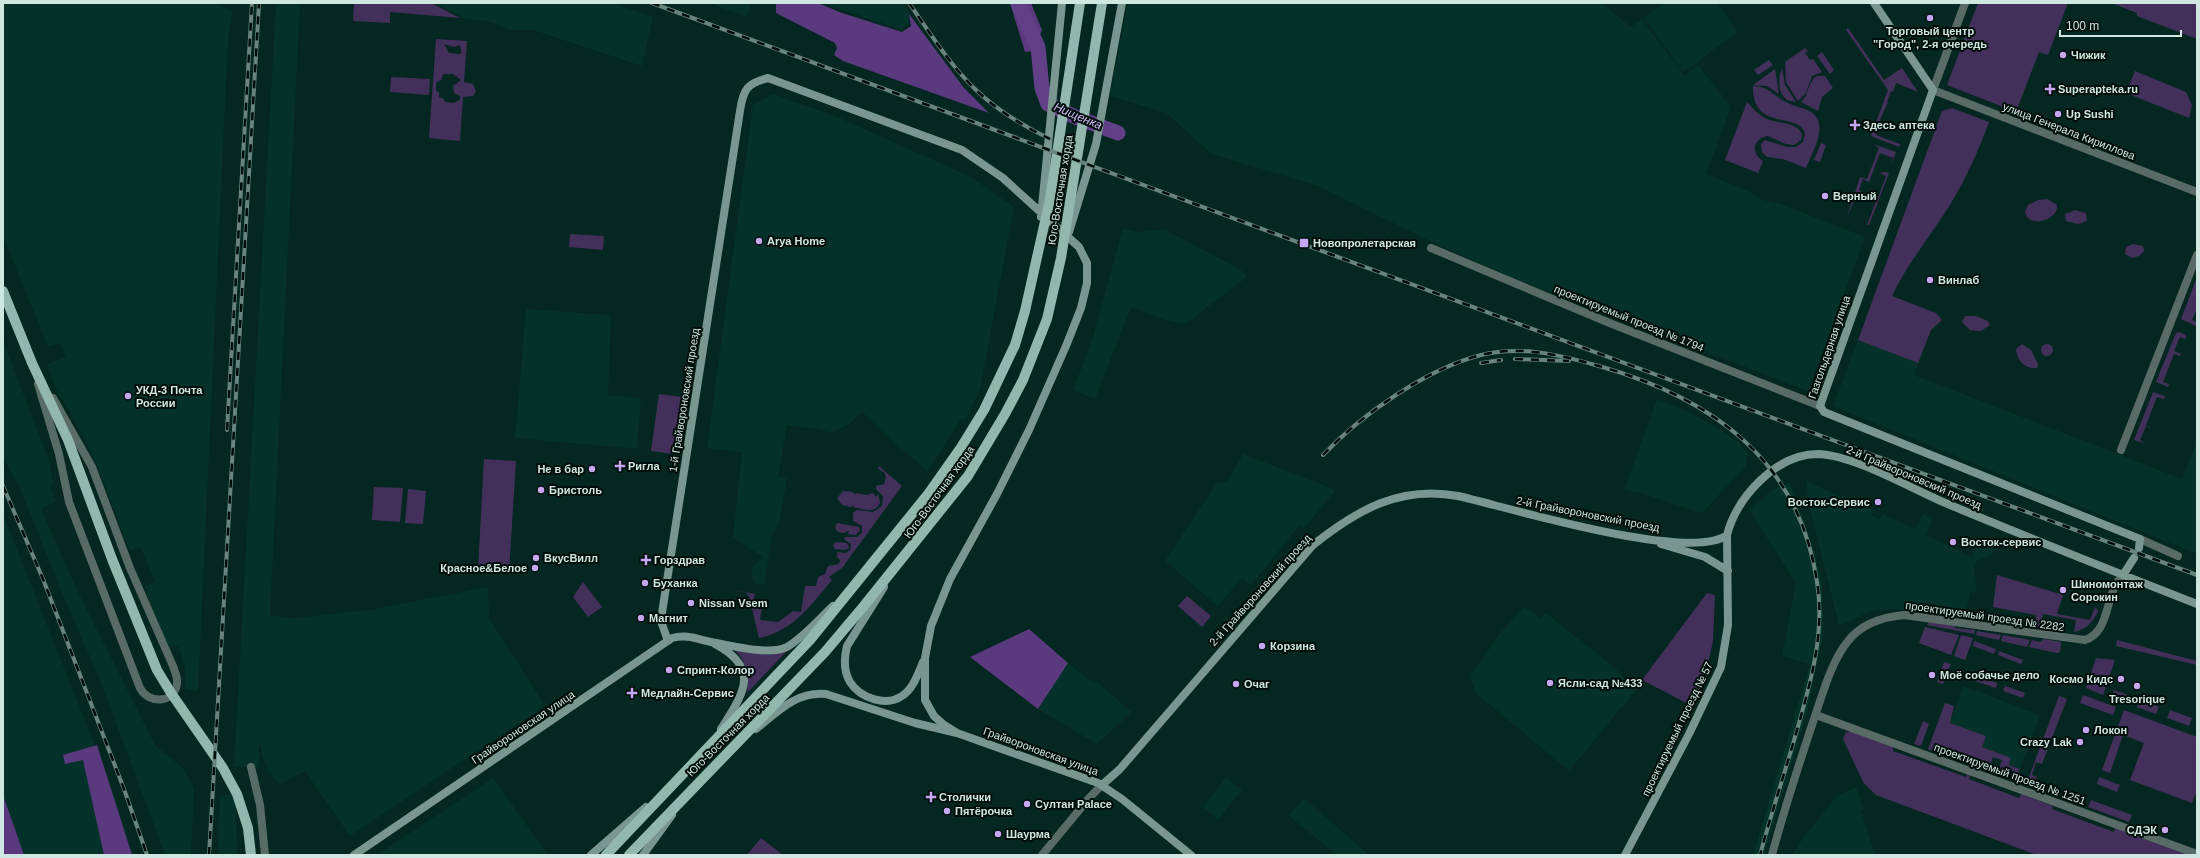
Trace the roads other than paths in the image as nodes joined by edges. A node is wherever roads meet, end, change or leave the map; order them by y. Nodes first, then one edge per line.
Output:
1 (1062, 3) edge
2 (1080, 3) edge
3 (1102, 3) edge
4 (1122, 3) edge
5 (1874, 3) edge
6 (1965, 3) edge
7 (1933, 90) junction
8 (2197, 192) edge
9 (1431, 248) dead end
10 (1038, 254) junction
11 (2197, 255) edge
12 (1061, 258) junction
13 (3, 291) edge
14 (34, 368) junction
15 (41, 381) junction
16 (1820, 406) junction
17 (2121, 450) dead end
18 (1727, 535) junction
19 (1645, 539) junction
20 (2140, 539) junction
21 (2138, 548) dead end
22 (2178, 556) dead end
23 (904, 558) junction
24 (2134, 558) dead end
25 (1728, 571) junction
26 (2123, 575) junction
27 (852, 588) junction
28 (2197, 604) edge
29 (668, 641) junction
30 (709, 641) junction
31 (925, 658) junction
32 (1816, 715) junction
33 (957, 733) junction
34 (718, 736) junction
35 (732, 749) junction
36 (251, 767) dead end
37 (694, 785) junction
38 (1102, 785) junction
39 (663, 792) junction
40 (2197, 854) edge
41 (251, 855) edge
42 (265, 855) edge
43 (354, 855) edge
44 (591, 855) edge
45 (606, 855) edge
46 (629, 855) edge
47 (643, 855) edge
48 (1042, 855) edge
49 (1191, 855) edge
50 (1625, 855) edge
51 (1772, 855) edge

1 - 10 main road
2 - 10 main road, Юго-Восточная хорда
3 - 12 main road, Юго-Восточная хорда
4 - 12 main road
5 - 7 main road
6 - 7 street
7 - 8 street, улица Генерала Кириллова
7 - 16 main road, Газгольдерная улица
9 - 16 street, проектируемый проезд № 1794
10 - 27 main road, Юго-Восточная хорда
11 - 17 street
12 - 23 main road, Юго-Восточная хорда
13 - 14 main road
14 - 15 main road
14 - 15 street
15 - 41 main road
16 - 20 main road, Газгольдерная улица
18 - 19 main road, 2-й Грайвороновский проезд
18 - 25 main road, проектируемый проезд № 57
18 - 26 main road, 2-й Грайвороновский проезд
19 - 25 main road
19 - 38 main road, 2-й Грайвороновский проезд
20 - 21 main road
20 - 22 street, Газгольдерная улица
23 - 31 main road
23 - 35 main road, Юго-Восточная хорда
24 - 26 main road
25 - 50 main road, проектируемый проезд № 57
26 - 28 main road, 2-й Грайвороновский проезд
26 - 32 street, проектируемый проезд № 2282
27 - 30 main road, Грайвороновская улица
27 - 34 main road, Юго-Восточная хорда
29 - 30 main road, Грайвороновская улица
29 - 31 main road, 1-й Грайвороновский проезд
29 - 43 main road, Грайвороновская улица
30 - 34 main road
31 - 33 main road
32 - 40 street, проектируемый проезд № 1251
32 - 51 street, проектируемый проезд № 2282
33 - 35 main road
33 - 38 main road, Грайвороновская улица
34 - 39 main road, Юго-Восточная хорда
35 - 37 main road, Юго-Восточная хорда
36 - 42 street
37 - 46 main road, Юго-Восточная хорда
37 - 47 main road
38 - 48 street
38 - 49 main road, Грайвороновская улица
39 - 44 main road
39 - 45 main road, Юго-Восточная хорда

